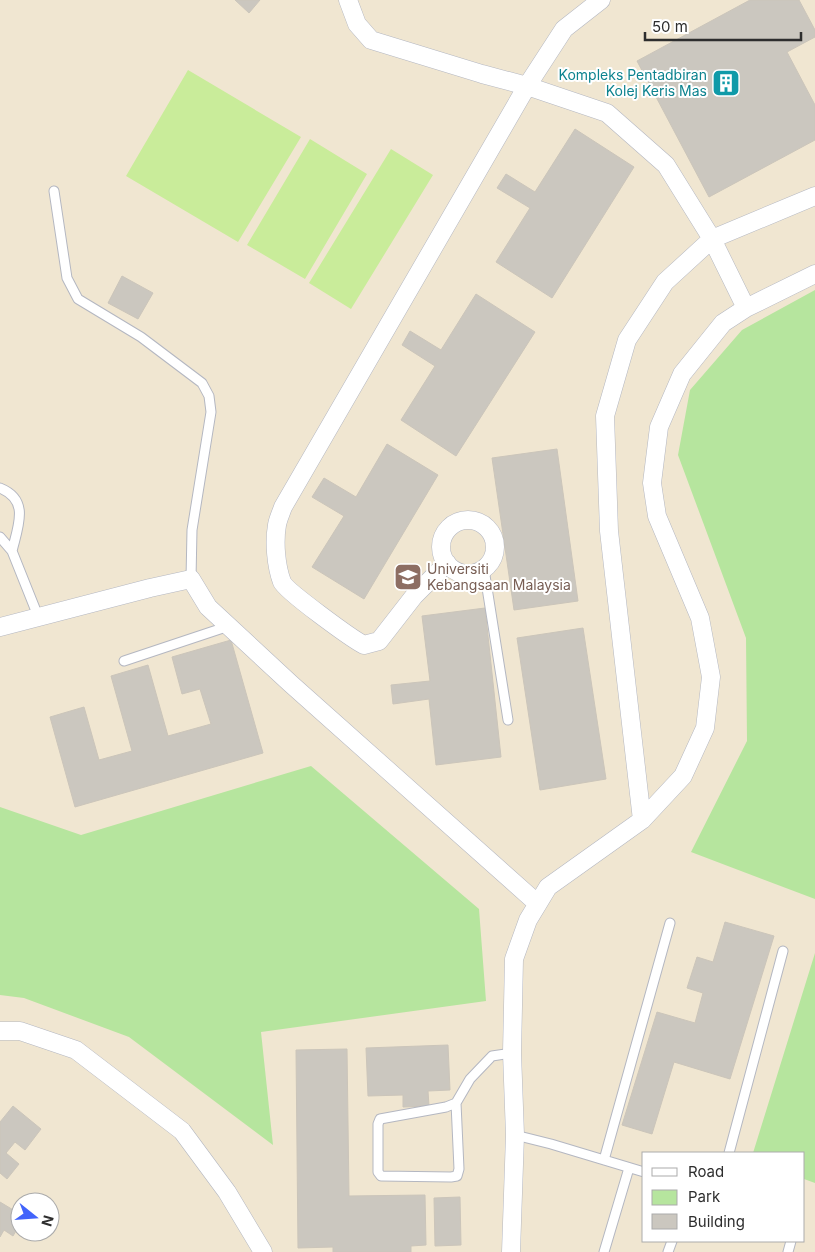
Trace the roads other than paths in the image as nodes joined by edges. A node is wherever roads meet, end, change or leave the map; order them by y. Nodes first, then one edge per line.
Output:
1 (348, 0) edge
2 (601, 0) edge
3 (528, 86) junction
4 (54, 191) dead end
5 (814, 196) edge
6 (712, 239) junction
7 (815, 274) edge
8 (746, 308) junction
9 (0, 488) edge
10 (0, 538) edge
11 (12, 551) junction
12 (447, 563) junction
13 (484, 569) junction
14 (191, 579) junction
15 (38, 616) junction
16 (230, 626) junction
17 (0, 627) edge
18 (124, 661) dead end
19 (508, 720) dead end
20 (642, 820) junction
21 (538, 904) junction
22 (670, 923) dead end
23 (783, 951) dead end
24 (0, 1031) edge
25 (512, 1053) junction
26 (456, 1103) junction
27 (515, 1135) junction
28 (729, 1152) edge
29 (604, 1160) junction
30 (629, 1168) junction
31 (642, 1171) edge
32 (263, 1252) edge
33 (512, 1252) edge
34 (604, 1252) edge

1 - 3 street
2 - 3 street
3 - 6 street
3 - 12 street
4 - 14 lane
5 - 6 street
6 - 8 street
6 - 20 street
7 - 8 street
8 - 20 street
9 - 11 lane
10 - 11 lane
11 - 15 lane
12 - 13 street
12 - 13 street
13 - 19 lane
14 - 15 street
14 - 16 street
15 - 17 street
16 - 18 lane
16 - 21 street
20 - 21 street
21 - 25 street
22 - 29 lane
23 - 28 lane
24 - 32 street
25 - 26 lane
25 - 27 street
26 - 26 lane
27 - 29 lane
27 - 33 street
29 - 30 lane
30 - 31 lane
30 - 34 lane

